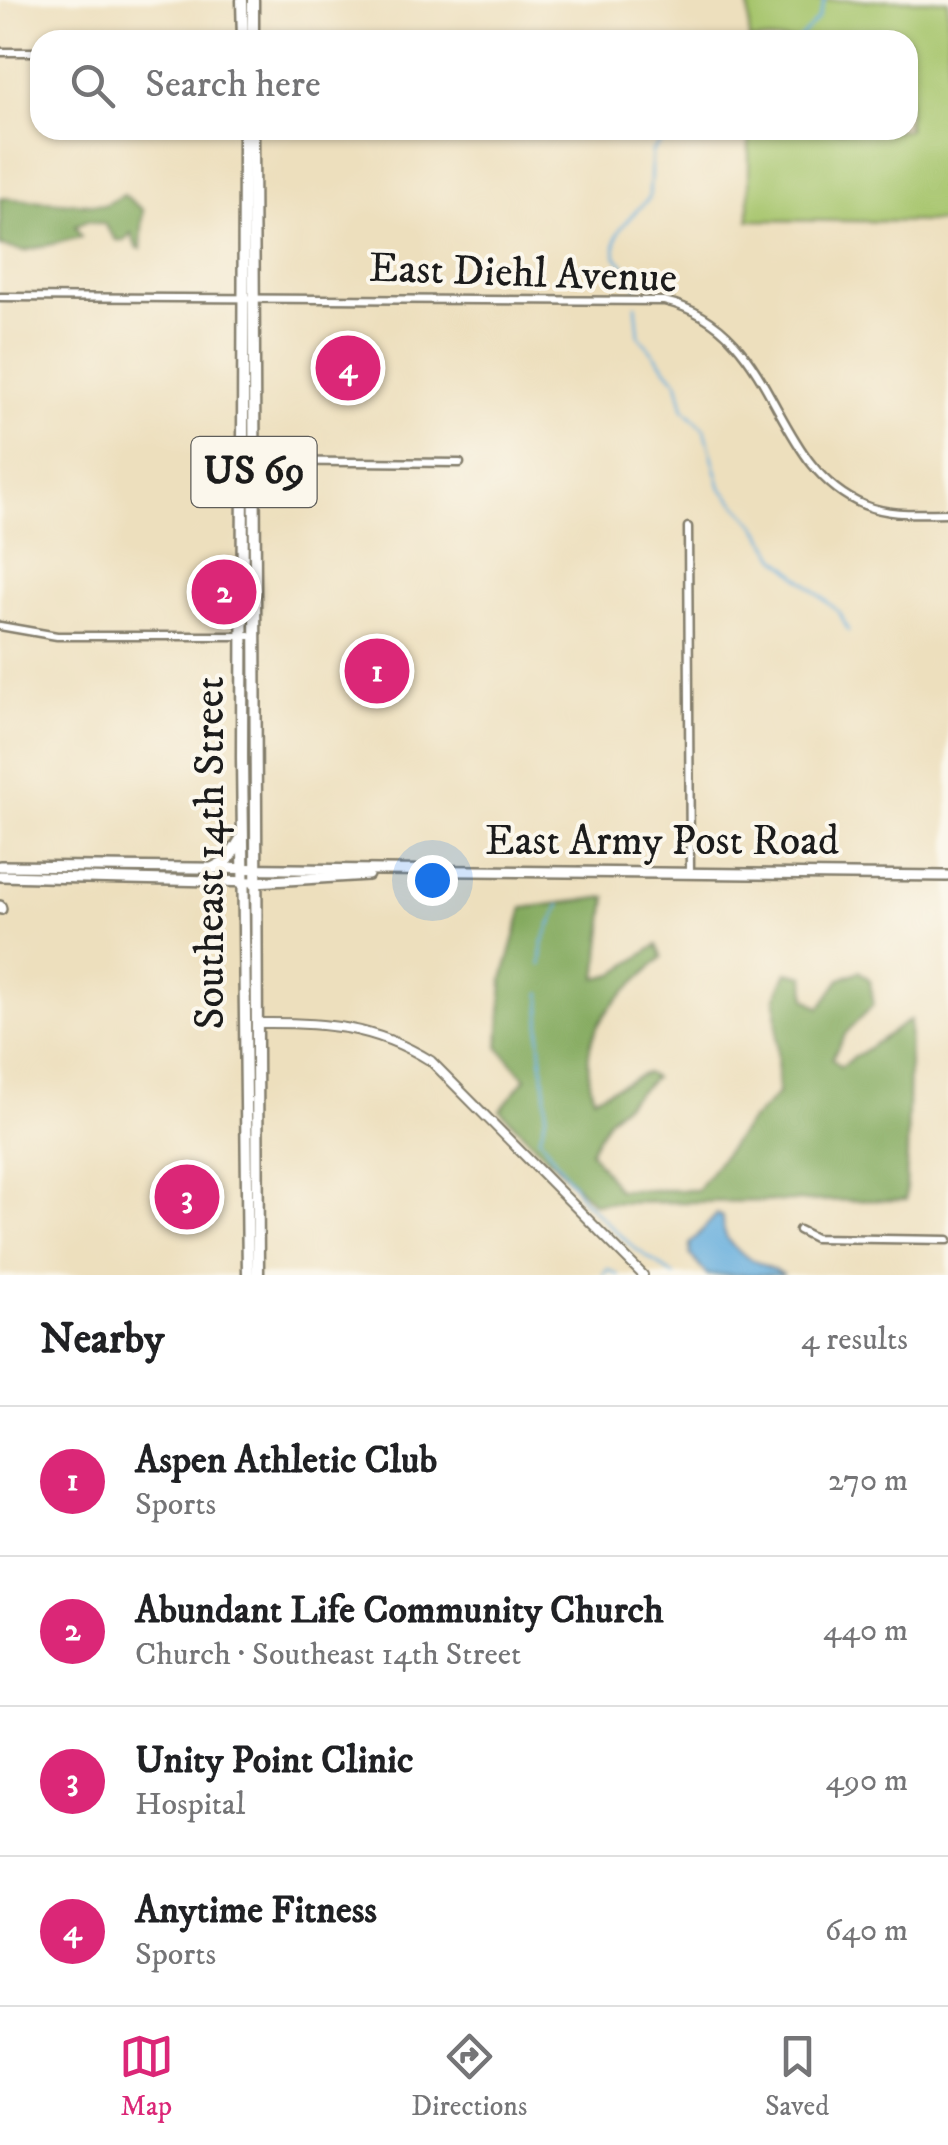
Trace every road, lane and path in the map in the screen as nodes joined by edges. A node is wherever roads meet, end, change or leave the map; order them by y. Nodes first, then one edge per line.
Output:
1 (242, 0) edge
2 (252, 0) edge
3 (242, 30) edge
4 (253, 30) edge
5 (0, 52) edge
6 (30, 52) edge
7 (244, 140) edge
8 (253, 140) edge
9 (0, 297) edge
10 (248, 299) junction
11 (248, 461) junction
12 (460, 462) dead end
13 (948, 514) edge
14 (688, 527) dead end
15 (0, 626) edge
16 (248, 636) junction
17 (244, 832) junction
18 (0, 866) edge
19 (213, 868) junction
20 (250, 868) junction
21 (375, 873) junction
22 (690, 874) junction
23 (0, 876) edge
24 (948, 876) edge
25 (250, 882) junction
26 (256, 1023) junction
27 (798, 1230) dead end
28 (948, 1240) edge
29 (248, 1275) edge
30 (258, 1275) edge
31 (643, 1275) edge

1 - 3 main road
2 - 4 main road
5 - 6 street
7 - 10 main road, Southeast 14th Street / US 69
8 - 10 main road, Southeast 14th Street / US 69
9 - 10 street, East Diehl Avenue
10 - 11 main road, Southeast 14th Street / US 69
10 - 13 street, East Diehl Avenue
11 - 12 street
11 - 16 main road, Southeast 14th Street / US 69
14 - 22 street
15 - 16 street
16 - 17 main road, Southeast 14th Street / US 69
16 - 20 main road, Southeast 14th Street / US 69
17 - 19 main road
17 - 20 main road, Southeast 14th Street / US 69
18 - 19 main road, East Army Post Road
19 - 20 main road, East Army Post Road
20 - 21 main road, East Army Post Road
20 - 25 main road, Southeast 14th Street / US 69
21 - 22 main road, East Army Post Road
21 - 25 main road, East Army Post Road
22 - 24 main road, East Army Post Road
23 - 25 main road, East Army Post Road
25 - 26 main road, Southeast 14th Street / US 69
25 - 29 main road, Southeast 14th Street / US 69
26 - 30 main road, Southeast 14th Street / US 69
26 - 31 street
27 - 28 street

